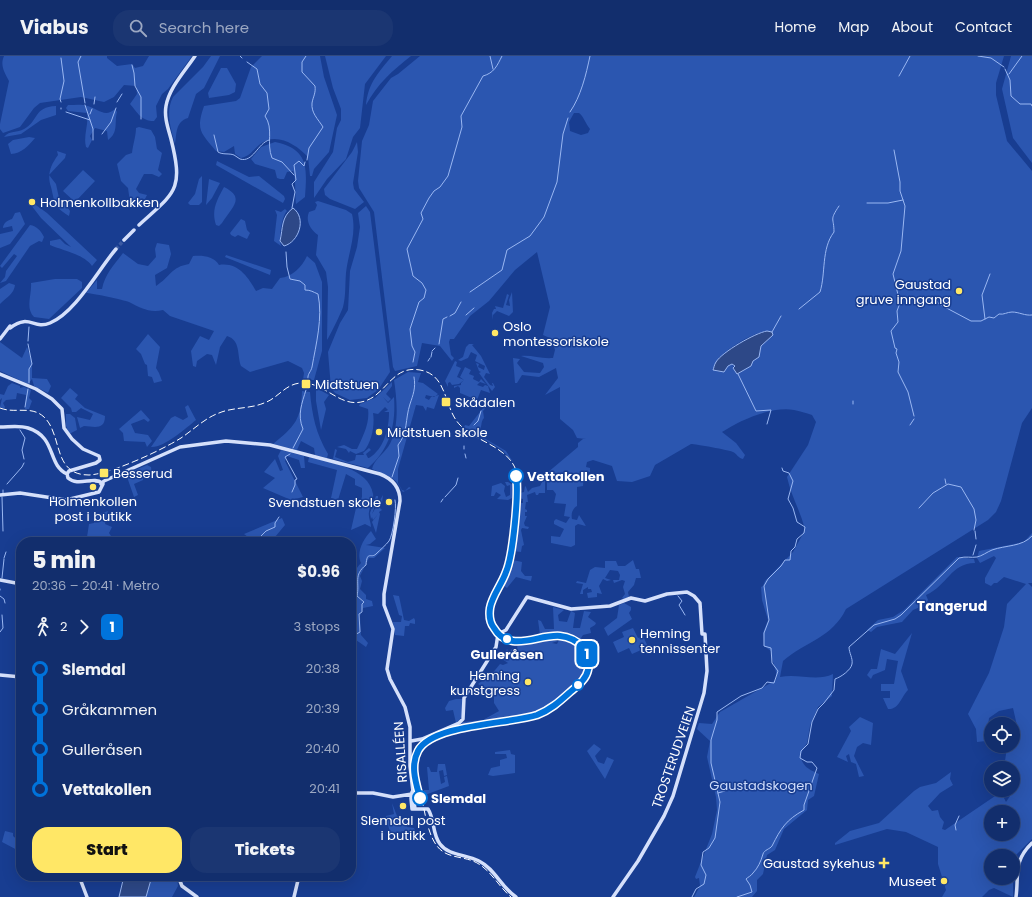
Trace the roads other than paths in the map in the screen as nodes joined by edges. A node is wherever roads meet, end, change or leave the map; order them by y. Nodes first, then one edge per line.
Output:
1 (195, 56) edge
2 (139, 226) dead end
3 (134, 230) dead end
4 (124, 240) tunnel mouth
5 (116, 249) tunnel mouth
6 (0, 339) edge
7 (0, 374) edge
8 (0, 427) edge
9 (67, 474) junction
10 (102, 484) junction
11 (0, 495) edge
12 (0, 580) edge
13 (16, 583) edge
14 (0, 675) edge
15 (16, 677) edge
16 (411, 741) junction
17 (356, 793) edge
18 (412, 794) junction
19 (1032, 843) edge
20 (81, 881) edge
21 (179, 881) edge
22 (298, 881) edge
23 (87, 897) edge
24 (196, 897) edge
25 (294, 897) edge
26 (516, 897) edge
27 (613, 897) edge
28 (1016, 897) edge

1 - 2 main road
3 - 4 main road
5 - 6 main road
7 - 9 main road
8 - 9 main road
9 - 10 main road
10 - 11 main road, RISALLÉEN
10 - 16 main road, RISALLÉEN
12 - 13 main road
14 - 15 main road
16 - 18 main road, RISALLÉEN
16 - 27 main road, TROSTERUDVEIEN
17 - 18 main road
18 - 26 main road, RISALLÉEN
19 - 28 main road
20 - 23 main road
21 - 24 main road
22 - 25 main road

